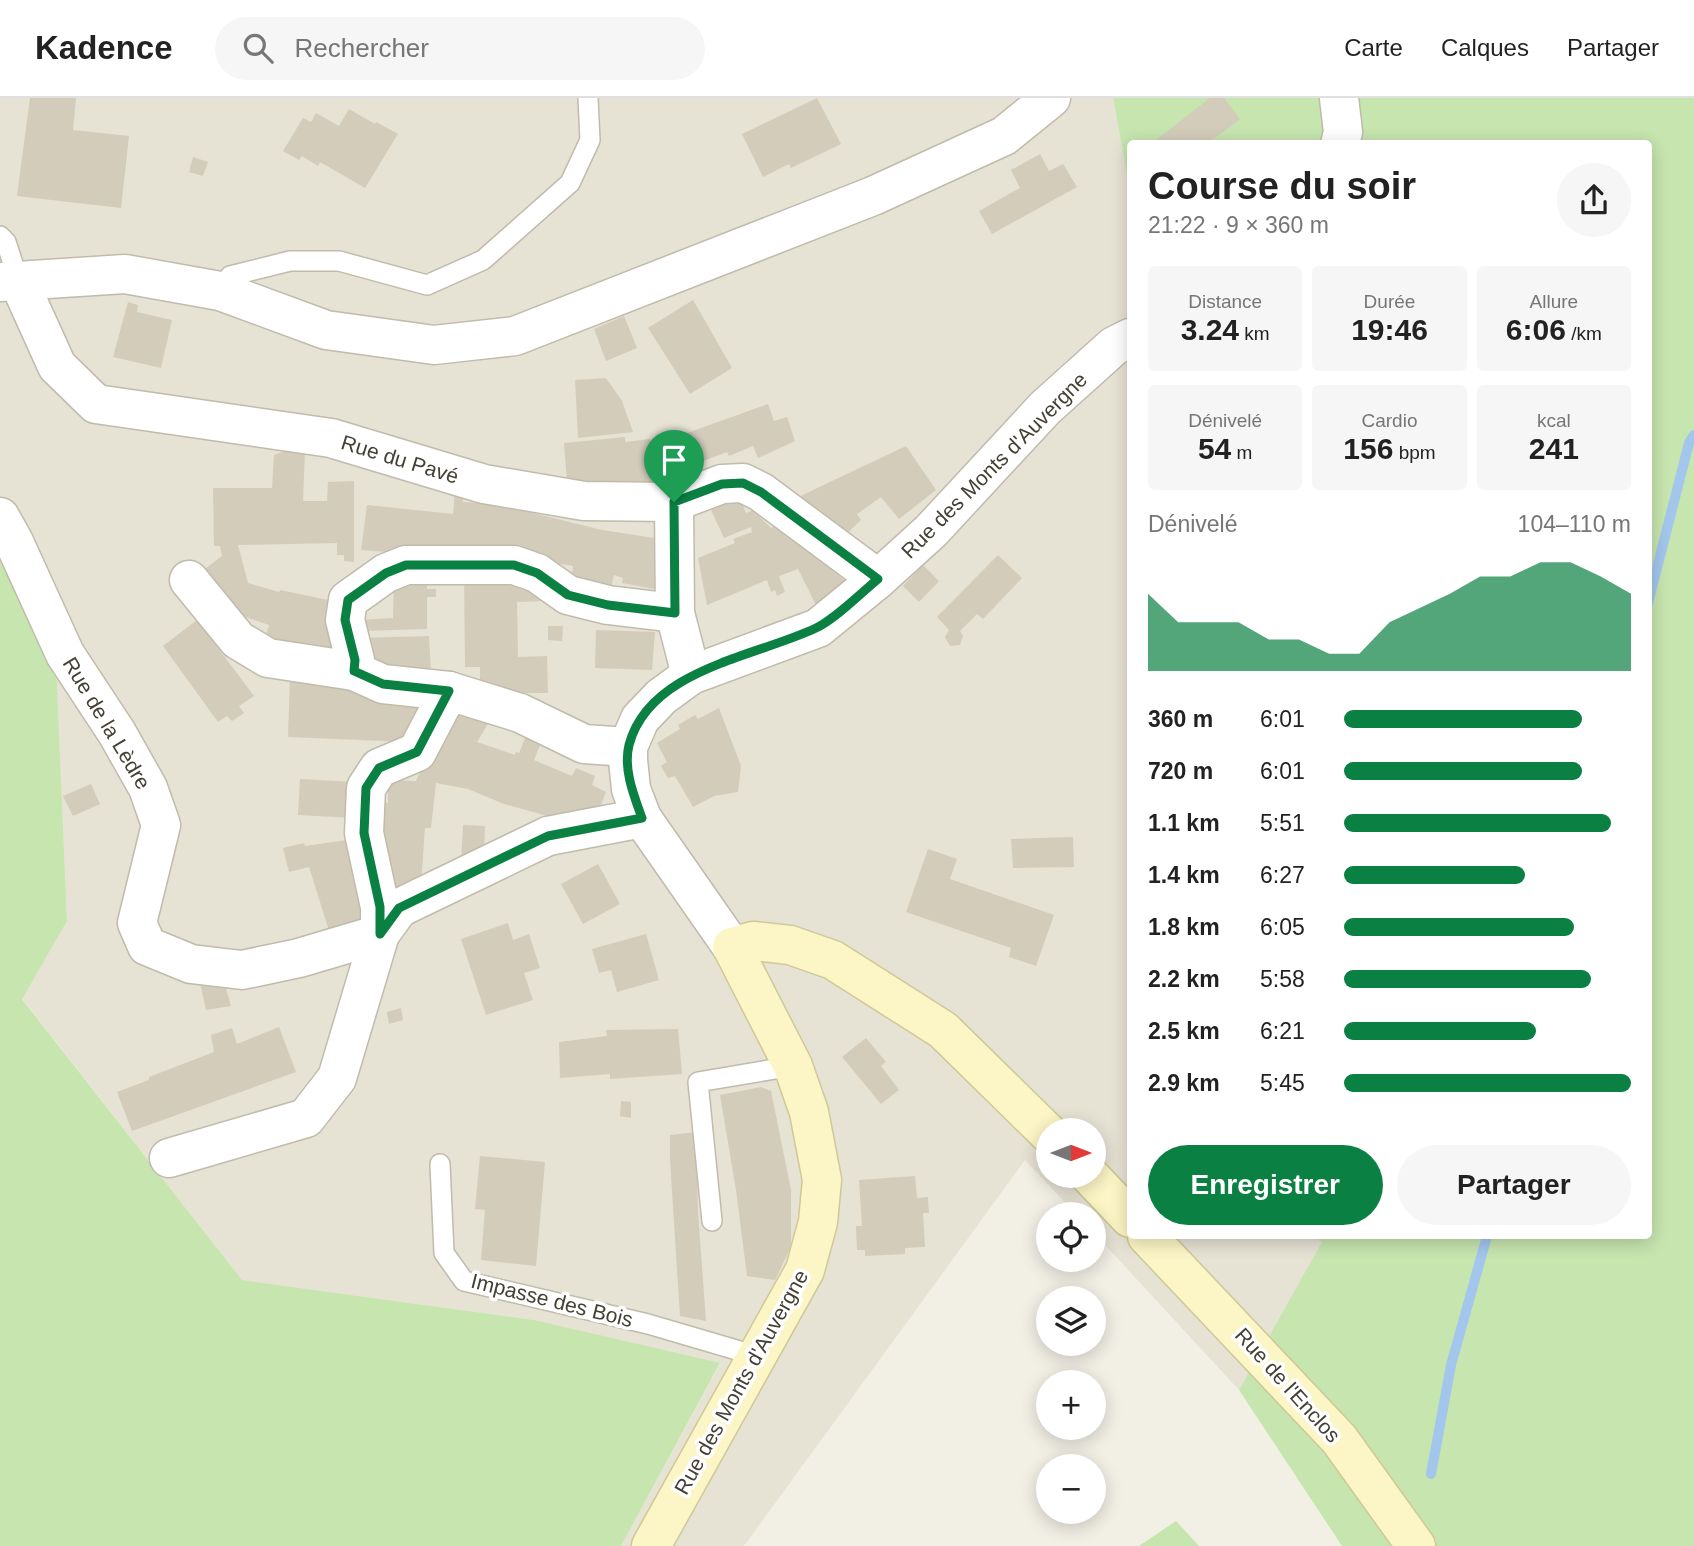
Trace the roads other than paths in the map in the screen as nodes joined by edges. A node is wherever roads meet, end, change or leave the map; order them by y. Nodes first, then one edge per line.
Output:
1 (589, 98) edge
2 (1051, 98) edge
3 (1339, 98) edge
4 (1341, 140) edge
5 (0, 236) edge
6 (9, 282) edge
7 (220, 291) junction
8 (1127, 340) edge
9 (674, 502) junction
10 (0, 517) edge
11 (878, 579) junction
12 (189, 580) dead end
13 (675, 613) junction
14 (354, 671) junction
15 (691, 675) junction
16 (449, 691) junction
17 (628, 747) junction
18 (642, 818) junction
19 (380, 934) junction
20 (732, 947) junction
21 (793, 1066) junction
22 (1036, 1121) edge
23 (169, 1158) dead end
24 (440, 1164) dead end
25 (1101, 1188) edge
26 (1127, 1215) edge
27 (712, 1221) dead end
28 (1150, 1239) edge
29 (757, 1356) junction
30 (651, 1546) edge
31 (1416, 1546) edge

1 - 7 lane
2 - 7 street
3 - 4 street
5 - 6 lane
6 - 7 street
6 - 9 street, Rue du Pavé
8 - 11 street, Rue des Monts d'Auvergne
9 - 11 street
9 - 13 street
10 - 19 street, Rue de la Lèdre
11 - 15 street, Rue des Monts d'Auvergne
12 - 14 street
13 - 14 street
13 - 15 street
14 - 16 street
15 - 17 street, Rue des Monts d'Auvergne
16 - 17 street
16 - 19 street
17 - 18 street, Rue des Monts d'Auvergne
18 - 19 street
18 - 20 street, Rue des Monts d'Auvergne
19 - 23 street
20 - 21 street, Rue des Monts d'Auvergne
20 - 22 street
21 - 27 lane
21 - 29 street, Rue des Monts d'Auvergne
24 - 29 lane, Impasse des Bois
25 - 26 street
28 - 31 street, Rue de l'Enclos
29 - 30 street, Rue des Monts d'Auvergne

